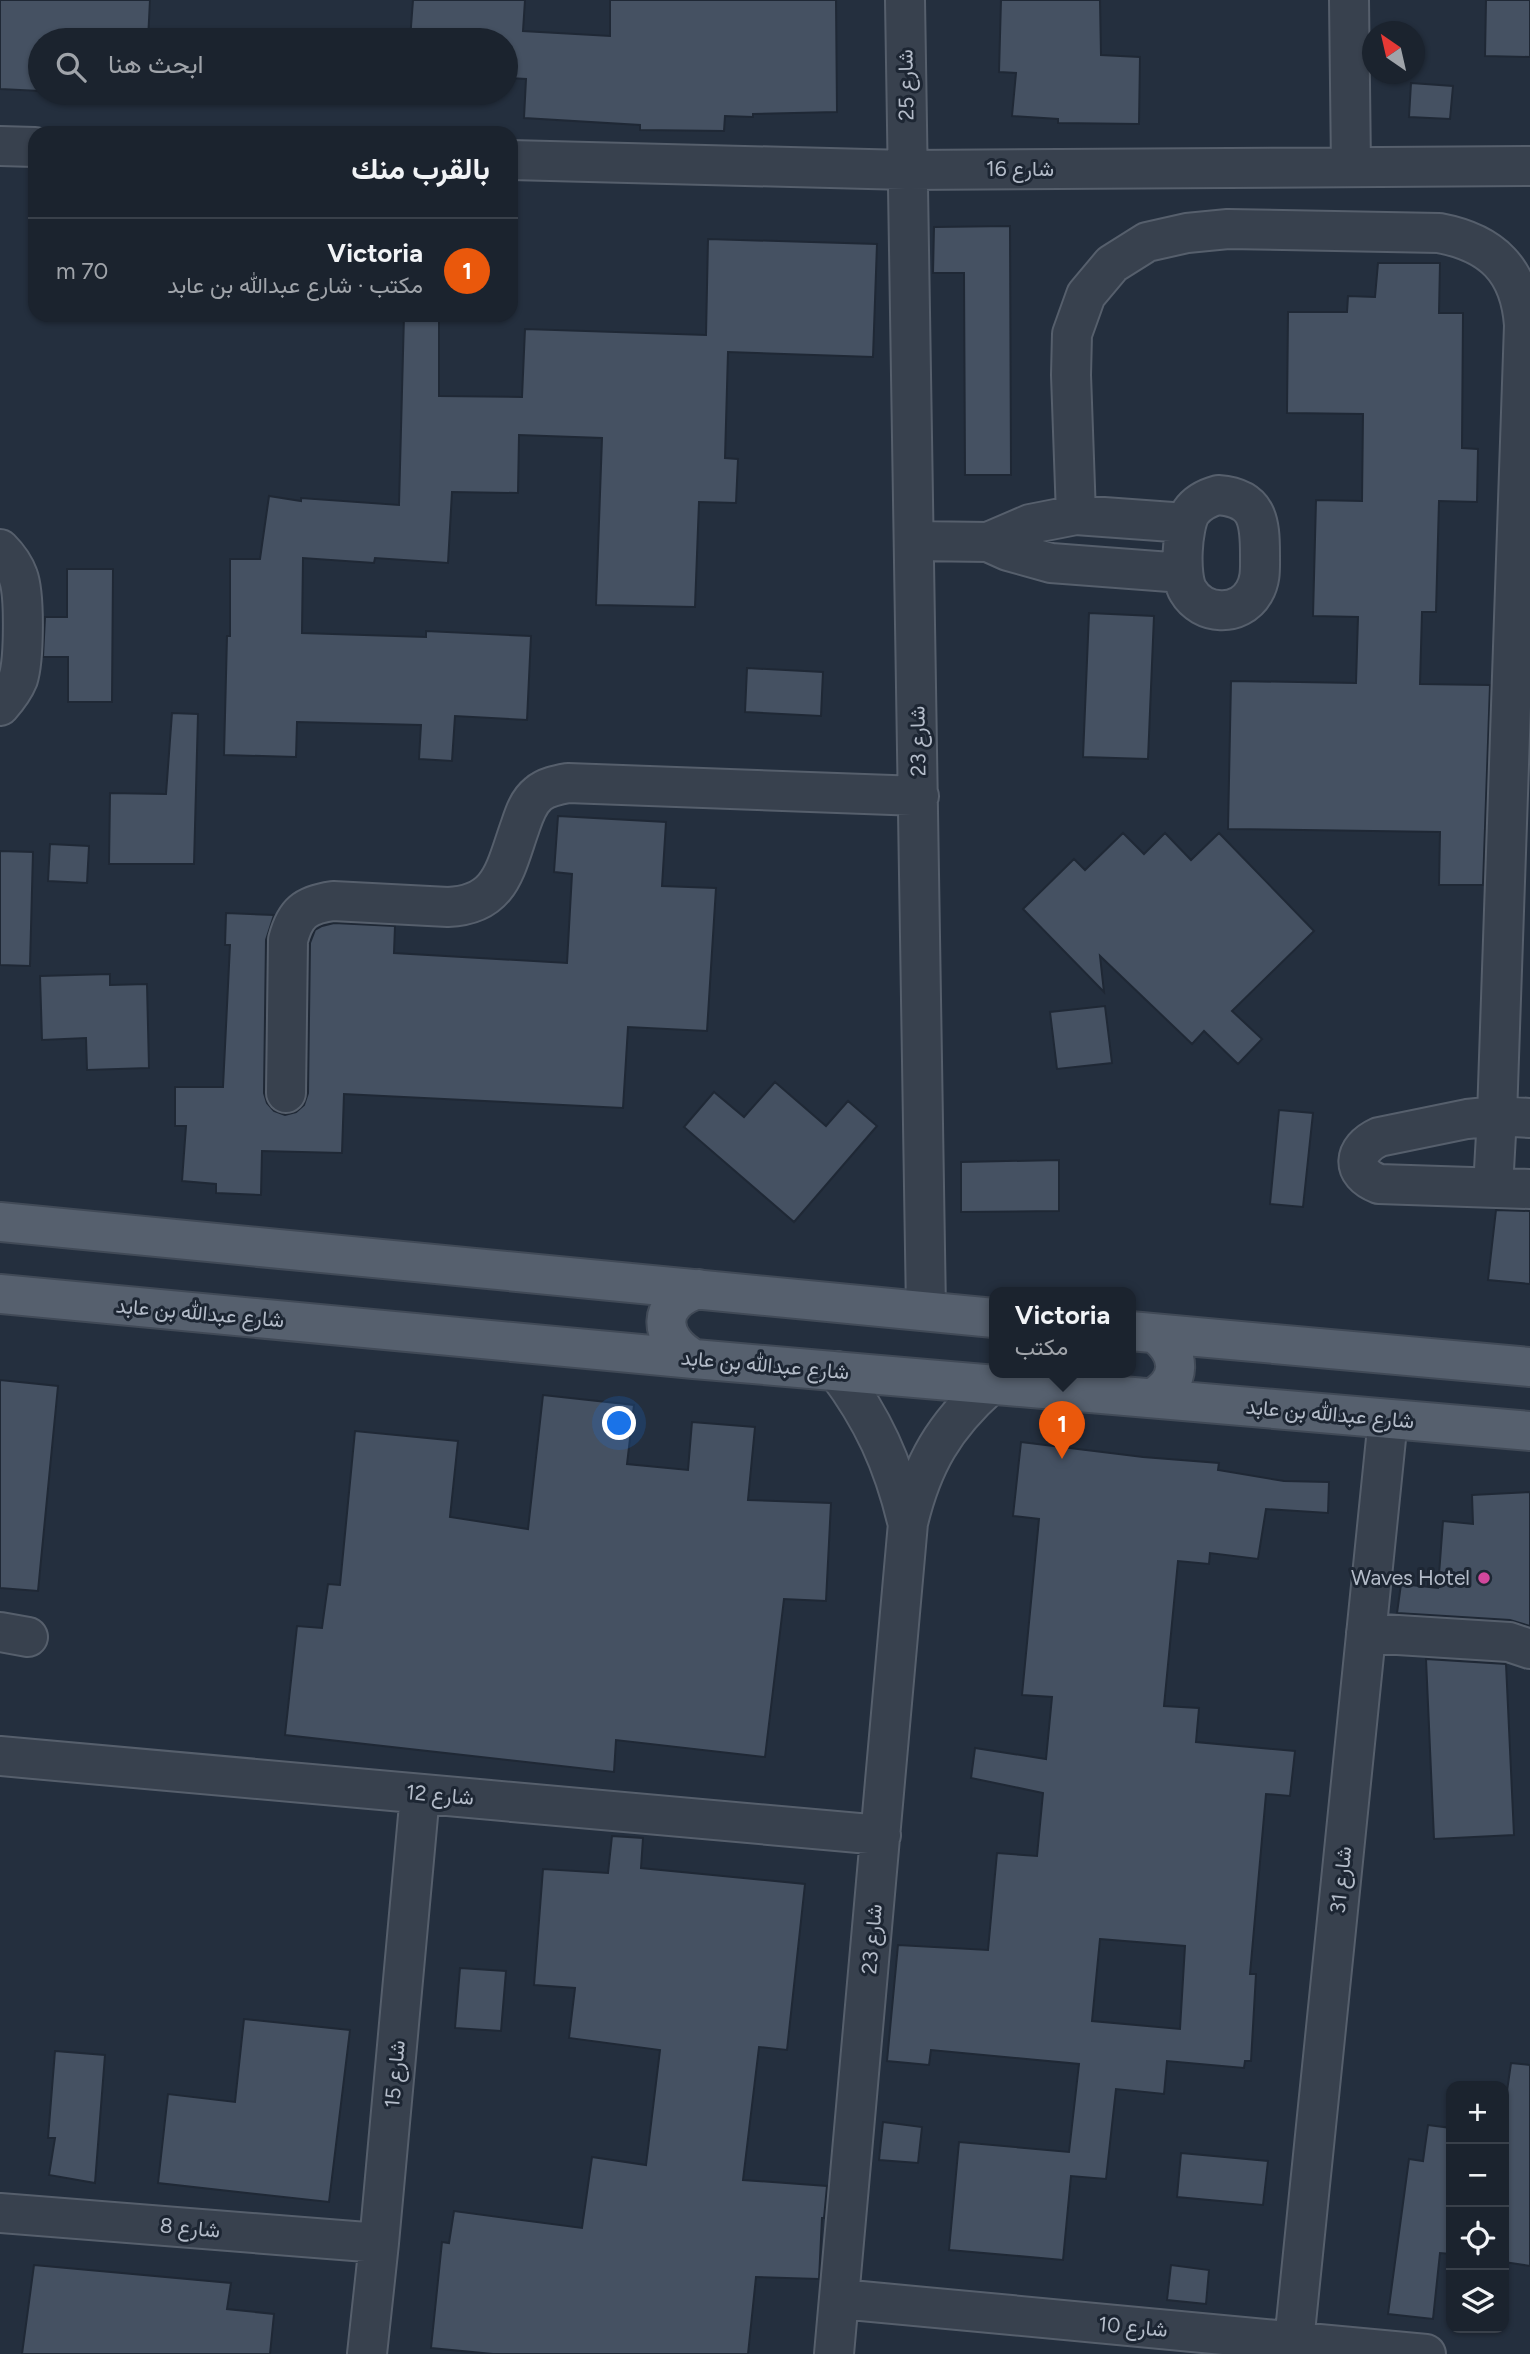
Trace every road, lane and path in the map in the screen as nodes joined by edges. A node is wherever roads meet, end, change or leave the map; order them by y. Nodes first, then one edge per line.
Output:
1 (905, 0) edge
2 (1349, 0) edge
3 (0, 146) edge
4 (28, 147) edge
5 (518, 160) edge
6 (1530, 166) edge
7 (1352, 167) junction
8 (907, 170) junction
9 (1076, 515) junction
10 (1186, 523) junction
11 (915, 541) junction
12 (988, 542) junction
13 (0, 549) edge
14 (1183, 573) junction
15 (0, 706) edge
16 (919, 796) junction
17 (286, 1093) dead end
18 (1514, 1117) edge
19 (1493, 1188) junction
20 (1530, 1189) edge
21 (0, 1222) edge
22 (698, 1289) junction
23 (0, 1294) edge
24 (926, 1311) junction
25 (989, 1317) edge
26 (1143, 1333) edge
27 (694, 1359) junction
28 (1530, 1367) edge
29 (836, 1371) junction
30 (990, 1385) junction
31 (1153, 1398) junction
32 (1388, 1419) junction
33 (1530, 1431) edge
34 (908, 1523) junction
35 (1366, 1633) junction
36 (1530, 1649) edge
37 (0, 1756) edge
38 (420, 1794) junction
39 (881, 1835) junction
40 (0, 2213) edge
41 (379, 2244) junction
42 (840, 2299) junction
43 (1294, 2342) junction
44 (367, 2354) edge
45 (834, 2354) edge
46 (1426, 2354) edge

1 - 8 street, شارع 25
2 - 7 street
3 - 4 street
5 - 8 street, شارع 16
6 - 7 street, شارع 16
7 - 8 street, شارع 16
8 - 11 street, شارع 23
9 - 10 street
9 - 12 street
9 - 18 street
10 - 14 street
10 - 14 street
11 - 12 street
11 - 16 street, شارع 23
12 - 14 street
13 - 15 street
16 - 17 street
16 - 24 street, شارع 23
18 - 19 street
18 - 19 street
19 - 20 street
21 - 22 main road
22 - 24 main road
22 - 27 main road
23 - 27 main road, شارع عبدالله بن عابد
24 - 25 main road
26 - 28 main road
26 - 31 main road
27 - 29 main road, شارع عبدالله بن عابد
29 - 30 main road, شارع عبدالله بن عابد
29 - 34 street, شارع 23
30 - 31 main road, شارع عبدالله بن عابد
30 - 34 street, شارع 23
31 - 32 main road, شارع عبدالله بن عابد
32 - 33 main road, شارع عبدالله بن عابد
32 - 35 street, شارع 31
34 - 39 street, شارع 23
35 - 36 street
35 - 43 street, شارع 31
37 - 38 street, شارع 12
38 - 39 street, شارع 12
38 - 41 street, شارع 15
39 - 42 street, شارع 23
40 - 41 street, شارع 8
41 - 44 street, شارع 15
42 - 43 street, شارع 10
42 - 45 street, شارع 23
43 - 46 street, شارع 10

